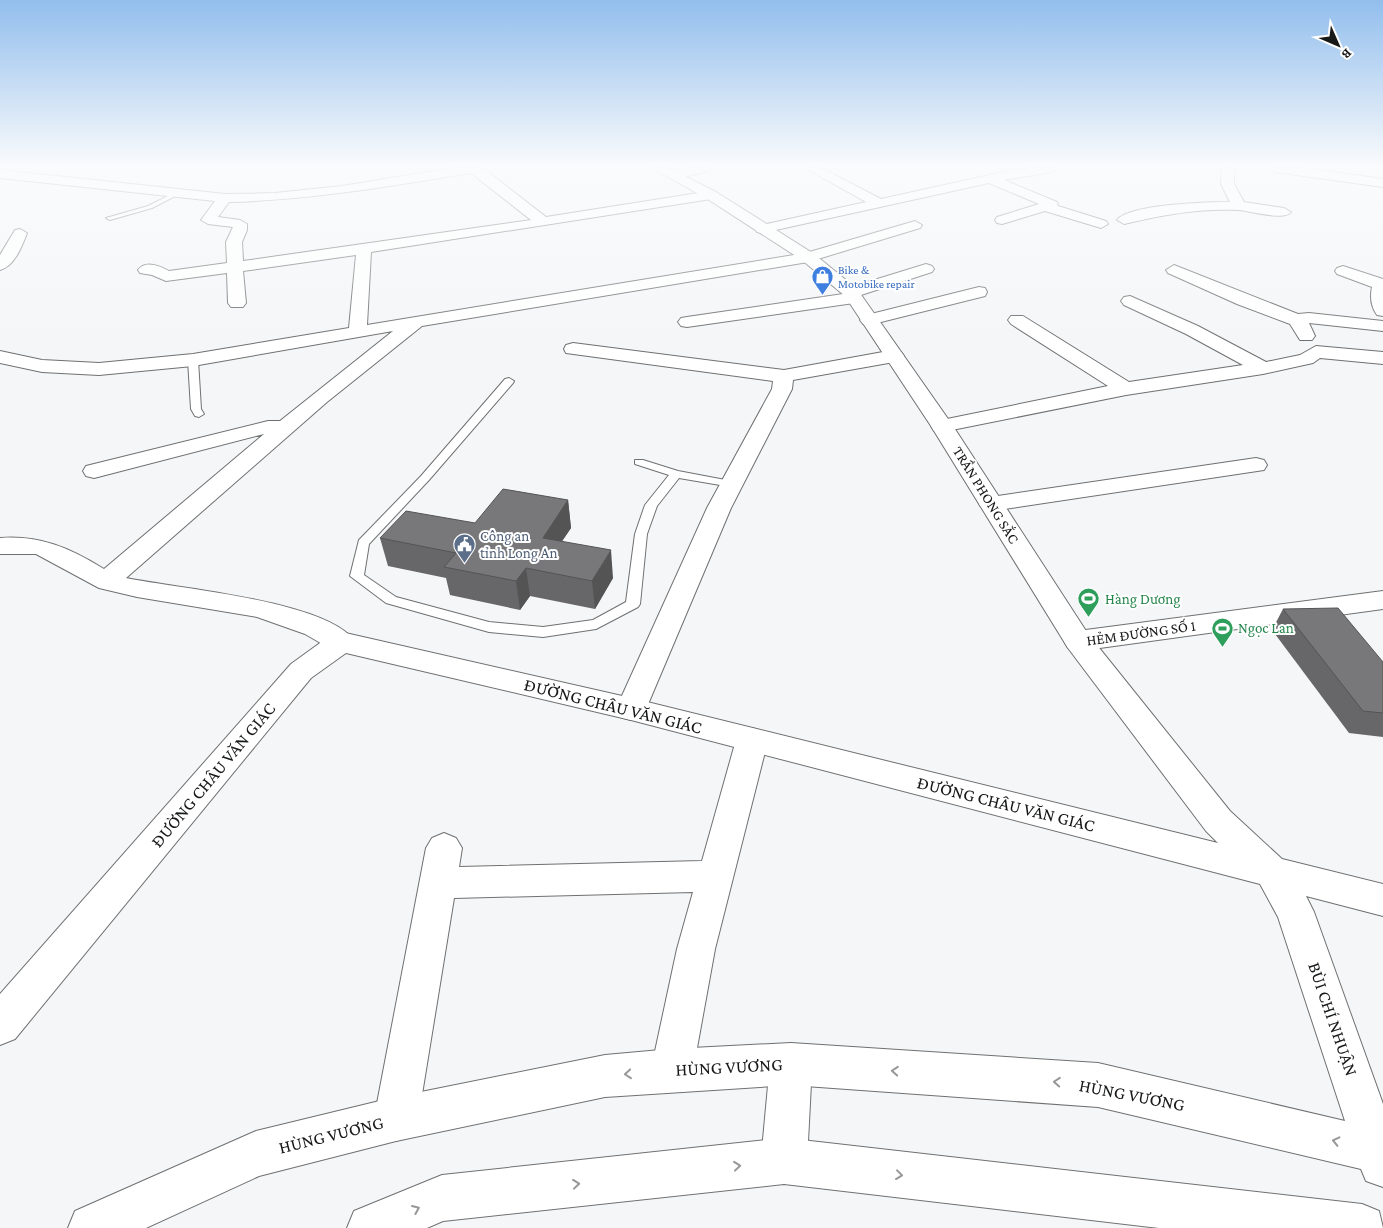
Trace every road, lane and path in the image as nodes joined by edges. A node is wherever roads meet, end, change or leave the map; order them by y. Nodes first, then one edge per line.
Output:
1 (240, 225) edge
2 (520, 225) edge
3 (756, 225) edge
4 (778, 225) edge
5 (914, 225) edge
6 (762, 229) junction
7 (20, 232) dead end
8 (364, 248) junction
9 (808, 257) junction
10 (0, 265) edge
11 (235, 267) junction
12 (926, 269) dead end
13 (146, 270) dead end
14 (1174, 270) dead end
15 (1344, 271) dead end
16 (979, 292) dead end
17 (852, 296) junction
18 (1130, 301) dead end
19 (237, 303) dead end
20 (1383, 311) edge
21 (418, 320) junction
22 (869, 320) junction
23 (1017, 320) dead end
24 (1297, 320) junction
25 (687, 322) dead end
26 (1383, 326) edge
27 (358, 331) junction
28 (573, 349) dead end
29 (1316, 352) junction
30 (894, 356) junction
31 (0, 357) edge
32 (1383, 358) edge
33 (192, 360) junction
34 (1263, 368) junction
35 (784, 376) junction
36 (509, 381) dead end
37 (1126, 389) junction
38 (199, 414) dead end
39 (942, 426) junction
40 (285, 428) junction
41 (639, 462) dead end
42 (1256, 465) dead end
43 (94, 471) dead end
44 (676, 474) junction
45 (732, 484) junction
46 (991, 504) junction
47 (0, 546) edge
48 (106, 581) junction
49 (1383, 600) edge
50 (1078, 641) junction
51 (341, 642) junction
52 (631, 709) junction
53 (752, 740) junction
54 (1272, 872) junction
55 (715, 876) junction
56 (1383, 900) edge
57 (0, 1025) edge
58 (790, 1064) junction
59 (672, 1070) junction
60 (396, 1119) junction
61 (1381, 1158) edge
62 (784, 1161) junction
63 (92, 1228) edge
64 (371, 1228) edge
65 (1362, 1228) edge

1 - 11 street
2 - 8 street
3 - 6 street, TRẦN PHONG SẮC
4 - 6 street
5 - 9 street
6 - 9 street, TRẦN PHONG SẮC
7 - 10 street
8 - 11 street
8 - 27 street
9 - 17 street, TRẦN PHONG SẮC
9 - 21 street
11 - 13 street
11 - 19 street
12 - 17 street
14 - 24 street
15 - 20 street
16 - 22 street
17 - 22 street, TRẦN PHONG SẮC
17 - 25 street
18 - 34 street
21 - 27 street
21 - 40 street
22 - 30 street, TRẦN PHONG SẮC
23 - 37 street
24 - 26 street
24 - 29 street
27 - 33 street
28 - 35 street
29 - 32 street
29 - 34 street
30 - 35 street
30 - 39 street, TRẦN PHONG SẮC
31 - 33 street
33 - 38 lane
34 - 37 street
35 - 45 street
36 - 44 lane
37 - 39 street
39 - 46 street, TRẦN PHONG SẮC
40 - 43 street
40 - 48 street
41 - 44 lane
42 - 46 street
44 - 45 lane
45 - 52 street
46 - 50 street, TRẦN PHONG SẮC
47 - 48 street
48 - 51 street
49 - 50 street, HẺM ĐƯỜNG SỐ 1
50 - 54 street, TRẦN PHONG SẮC
51 - 52 street, ĐƯỜNG CHÂU VĂN GIÁC
51 - 57 street, ĐƯỜNG CHÂU VĂN GIÁC
52 - 53 street, ĐƯỜNG CHÂU VĂN GIÁC
53 - 54 street, ĐƯỜNG CHÂU VĂN GIÁC
53 - 55 street
54 - 56 street, ĐƯỜNG CHÂU VĂN GIÁC
54 - 61 street, BÙI CHÍ NHUẬN
55 - 59 street
55 - 60 street
58 - 59 street, HÙNG VƯƠNG
61 -> 58 street, HÙNG VƯƠNG
58 - 62 street
59 -> 60 street, HÙNG VƯƠNG
60 - 63 street, HÙNG VƯƠNG
64 -> 62 street
62 -> 65 street

